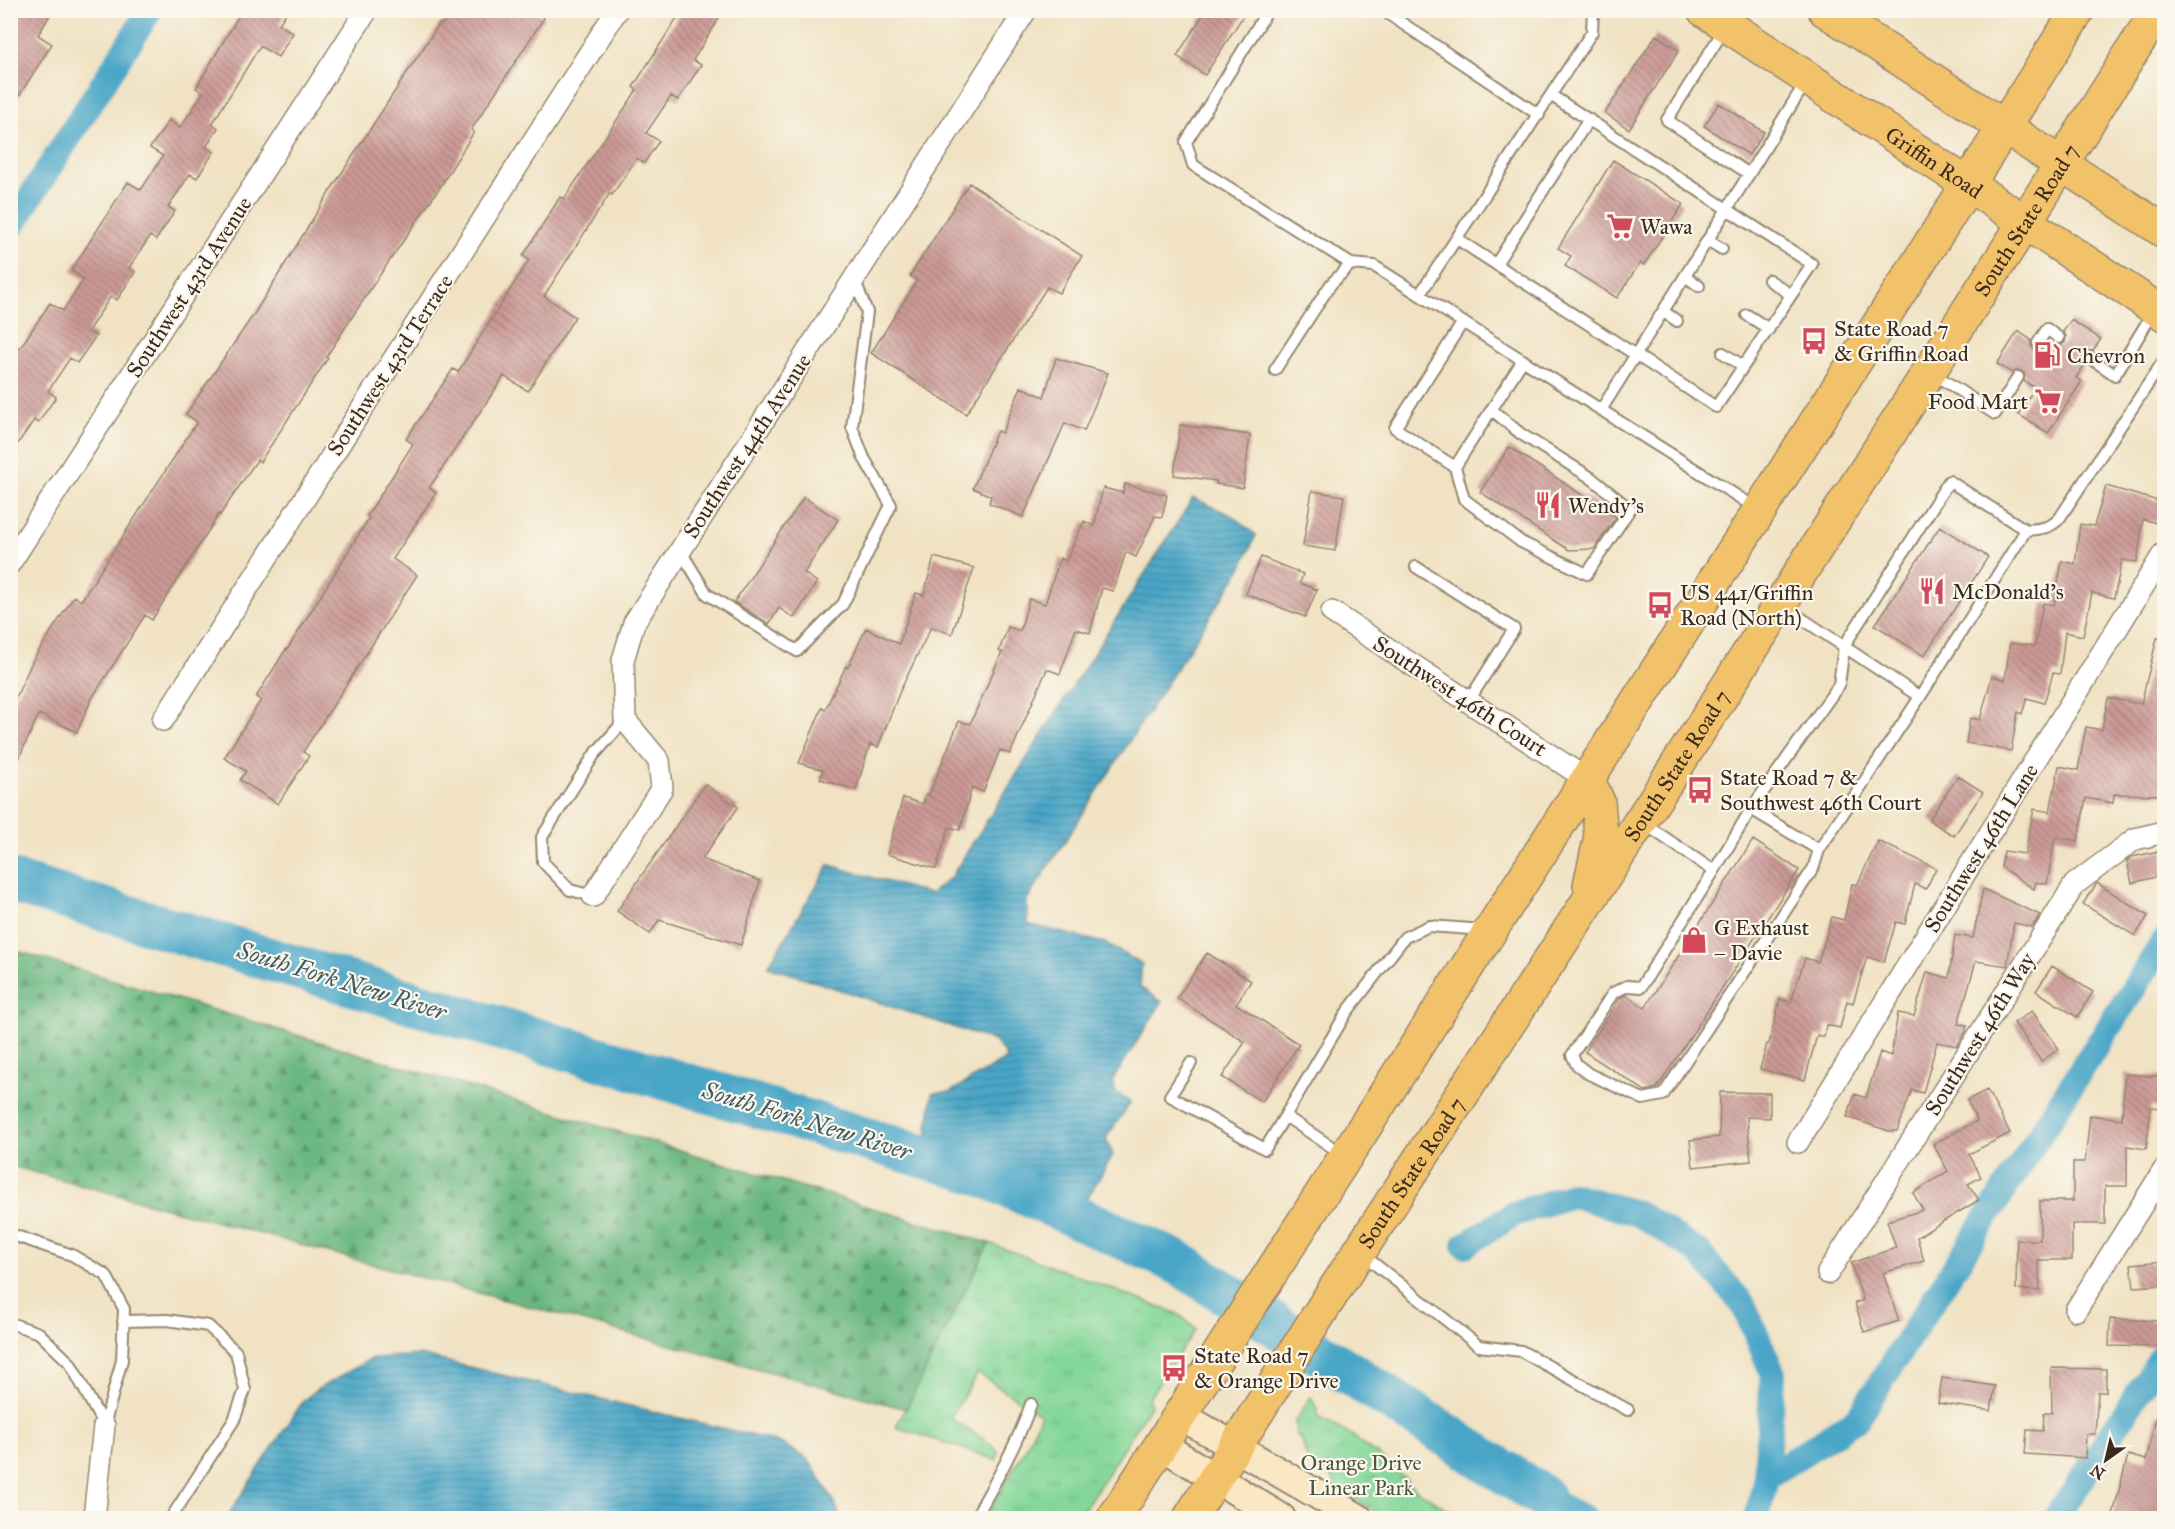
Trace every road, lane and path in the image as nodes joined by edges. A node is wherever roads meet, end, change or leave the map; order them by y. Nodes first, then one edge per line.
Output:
1 (367, 10) edge
2 (617, 10) edge
3 (1026, 10) edge
4 (1268, 10) edge
5 (1593, 10) edge
6 (1825, 10) edge
7 (2078, 10) edge
8 (2158, 10) edge
9 (1387, 13) dead end
10 (1715, 18) edge
11 (1808, 79) junction
12 (1552, 96) junction
13 (1539, 115) junction
14 (1589, 119) junction
15 (2004, 127) junction
16 (2061, 164) junction
17 (1749, 174) junction
18 (1969, 184) junction
19 (1726, 209) junction
20 (2025, 222) junction
21 (2164, 231) edge
22 (1457, 239) junction
23 (1707, 240) junction
24 (1722, 249) dead end
25 (1352, 264) junction
26 (1496, 264) junction
27 (1685, 276) junction
28 (854, 278) junction
29 (1769, 280) dead end
30 (1699, 285) dead end
31 (1420, 294) junction
32 (1791, 294) junction
33 (2160, 311) edge
34 (1663, 312) junction
35 (1747, 315) dead end
36 (1677, 321) dead end
37 (1463, 322) junction
38 (1769, 329) junction
39 (2059, 338) dead end
40 (2038, 344) dead end
41 (1723, 352) dead end
42 (1636, 354) junction
43 (2089, 357) dead end
44 (1523, 360) junction
45 (2164, 360) edge
46 (1743, 366) junction
47 (1275, 370) dead end
48 (1929, 371) junction
49 (2018, 377) dead end
50 (1492, 410) junction
51 (1601, 410) junction
52 (1455, 467) junction
53 (1759, 510) junction
54 (2026, 530) junction
55 (680, 550) junction
56 (2164, 553) edge
57 (10, 563) edge
58 (1416, 567) dead end
59 (1780, 604) junction
60 (1332, 612) dead end
61 (1844, 646) junction
62 (1920, 697) junction
63 (1468, 702) junction
64 (163, 720) dead end
65 (625, 720) junction
66 (1588, 780) junction
67 (1751, 809) junction
68 (1640, 821) junction
69 (2164, 832) edge
70 (1819, 850) junction
71 (1714, 871) junction
72 (593, 896) joint
73 (1585, 907) junction
74 (1491, 931) junction
75 (1191, 1063) dead end
76 (1285, 1116) junction
77 (1798, 1142) dead end
78 (1347, 1157) junction
79 (2164, 1170) edge
80 (10, 1234) edge
81 (1360, 1252) junction
82 (1828, 1273) dead end
83 (2076, 1310) dead end
84 (123, 1321) junction
85 (10, 1323) edge
86 (1031, 1404) dead end
87 (1628, 1410) dead end
88 (1180, 1415) junction
89 (104, 1425) junction
90 (1161, 1445) junction
91 (1236, 1448) junction
92 (1216, 1479) junction
93 (94, 1518) edge
94 (171, 1518) edge
95 (975, 1518) edge
96 (1114, 1518) edge
97 (1190, 1518) edge
98 (1281, 1518) edge
99 (1358, 1518) edge

1 - 57 street, Southwest 43rd Avenue
2 - 64 street, Southwest 43rd Terrace
3 - 28 street, Southwest 44th Avenue
4 - 25 lane
5 - 12 lane
6 - 15 main road
7 - 15 main road
8 - 16 main road, South State Road 7
9 - 13 lane
10 - 11 main road, Griffin Road
10 - 17 lane
11 - 17 lane
11 - 18 main road, Griffin Road
12 - 13 lane
12 - 14 lane
13 - 22 lane
14 - 19 lane
14 - 26 lane
15 - 16 main road
15 - 18 main road
16 - 20 main road, South State Road 7
16 - 21 main road
17 - 19 lane
18 - 20 main road, Griffin Road
18 - 53 main road
19 - 23 lane
19 - 32 lane
20 - 33 main road, Griffin Road
20 - 48 main road, South State Road 7
22 - 26 lane
22 - 31 lane
23 - 24 lane
23 - 27 lane
25 - 31 lane
25 - 47 lane
26 - 42 lane
27 - 30 lane
27 - 34 lane
28 - 55 street, Southwest 44th Avenue
28 - 55 lane
29 - 32 lane
31 - 37 lane
32 - 38 lane
33 - 43 lane
34 - 36 lane
34 - 42 lane
35 - 38 lane
37 - 44 lane
37 - 52 lane
38 - 46 lane
39 - 40 lane
41 - 46 lane
42 - 46 lane
42 - 51 lane
44 - 50 lane
44 - 51 lane
45 - 54 lane
48 - 49 lane
48 - 59 main road, South State Road 7
50 - 52 lane
50 - 52 lane
51 - 53 lane
53 - 66 main road
54 - 61 lane
54 - 62 lane
55 - 65 street, Southwest 44th Avenue
56 - 77 street, Southwest 46th Lane
58 - 63 lane
59 - 61 lane
59 - 68 main road, South State Road 7
60 - 63 street, Southwest 46th Court
61 - 62 lane
61 - 67 lane
62 - 70 lane
63 - 66 street, Southwest 46th Court
65 - 72 street
65 - 72 lane
66 - 73 main road
66 - 74 main road
67 - 70 lane
67 - 71 lane
68 - 71 lane
68 - 73 main road, South State Road 7
69 - 82 street, Southwest 46th Way
70 - 71 lane
73 - 81 main road, South State Road 7
74 - 76 lane
74 - 78 main road
75 - 76 lane
76 - 78 lane
78 - 88 main road
79 - 83 street
80 - 84 lane
81 - 87 lane
81 - 91 main road, South State Road 7
84 - 89 lane
84 - 94 lane
85 - 89 lane
86 - 95 lane
88 - 90 main road
88 - 91 street
89 - 93 street
90 - 92 street
90 - 96 main road
91 - 92 main road, South State Road 7
91 - 99 street
92 - 97 main road, South State Road 7
92 - 98 street

